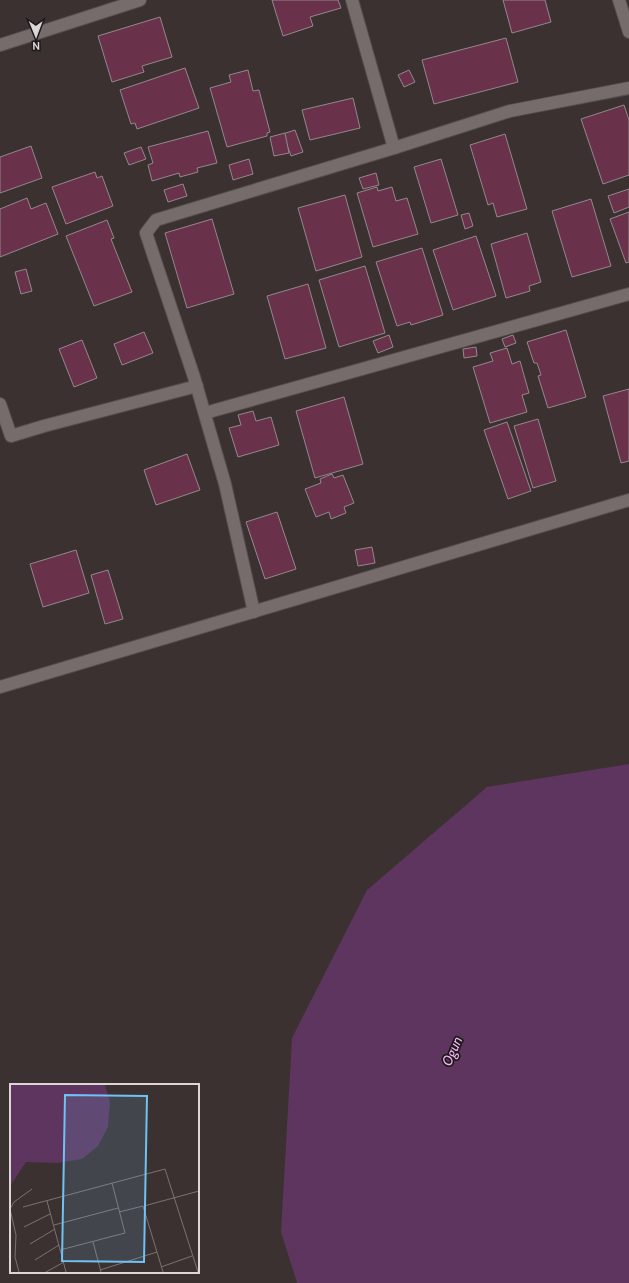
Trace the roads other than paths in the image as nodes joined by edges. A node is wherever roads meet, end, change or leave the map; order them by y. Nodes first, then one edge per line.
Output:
1 (140, 0) edge
2 (352, 0) edge
3 (620, 0) edge
4 (629, 32) edge
5 (0, 46) edge
6 (629, 88) edge
7 (394, 148) junction
8 (629, 294) edge
9 (197, 386) junction
10 (0, 404) edge
11 (204, 413) junction
12 (5, 438) edge
13 (629, 500) edge
14 (254, 612) junction
15 (0, 687) edge

1 - 5 street
2 - 7 street
3 - 4 street
6 - 7 street
7 - 9 street
8 - 11 street
9 - 11 street
9 - 12 street
10 - 12 street
11 - 14 street
13 - 14 street
14 - 15 street

